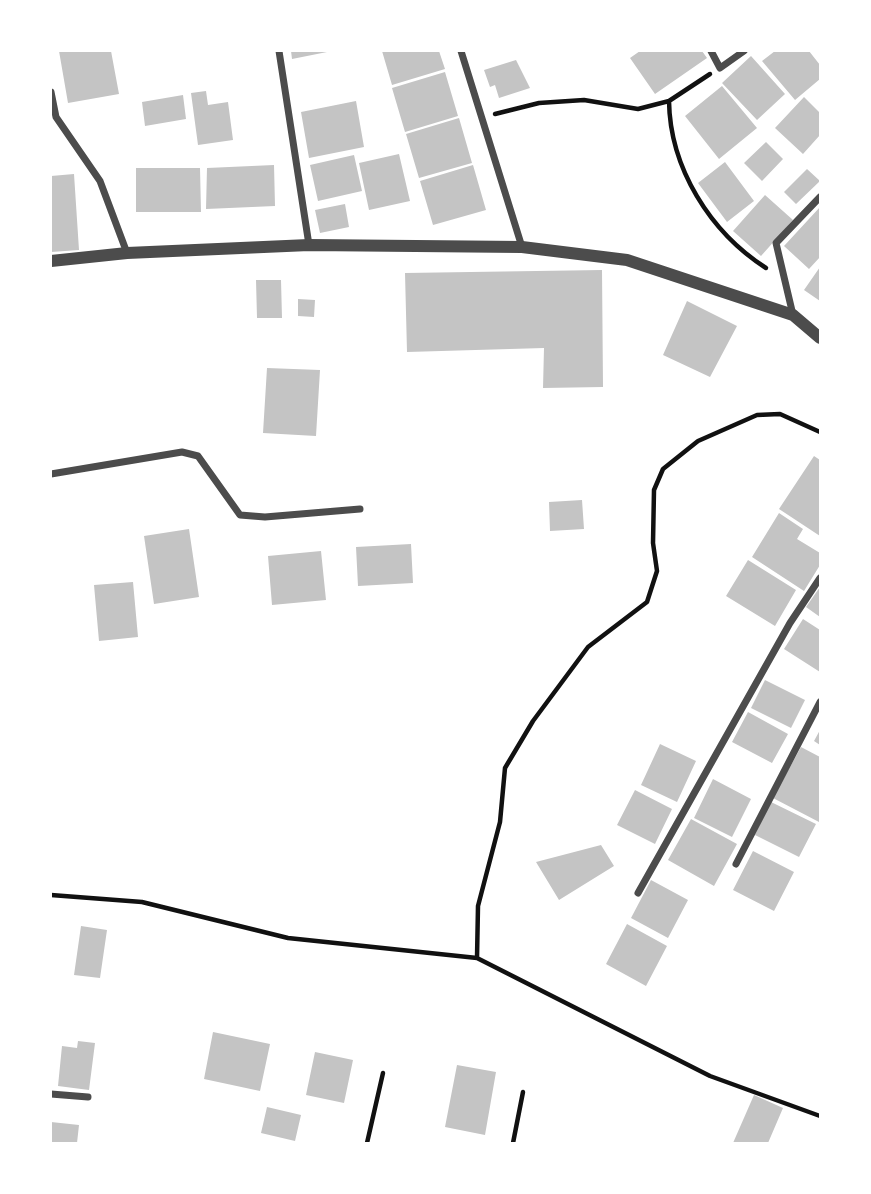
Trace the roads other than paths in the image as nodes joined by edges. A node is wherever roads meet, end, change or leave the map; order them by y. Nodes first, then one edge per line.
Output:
1 (279, 51) edge
2 (461, 51) edge
3 (711, 51) edge
4 (744, 51) edge
5 (51, 92) edge
6 (820, 197) edge
7 (309, 245) junction
8 (522, 247) junction
9 (127, 253) junction
10 (51, 261) edge
11 (793, 316) junction
12 (820, 338) edge
13 (51, 474) edge
14 (360, 509) dead end
15 (820, 578) edge
16 (820, 702) edge
17 (736, 864) dead end
18 (638, 893) dead end
19 (51, 1094) edge
20 (88, 1097) dead end

1 - 7 street
2 - 8 street
3 - 4 street
5 - 9 street
6 - 11 street
7 - 8 street
7 - 9 street
8 - 11 street
9 - 10 street
11 - 12 street
13 - 14 street
15 - 18 street
16 - 17 street
19 - 20 street

